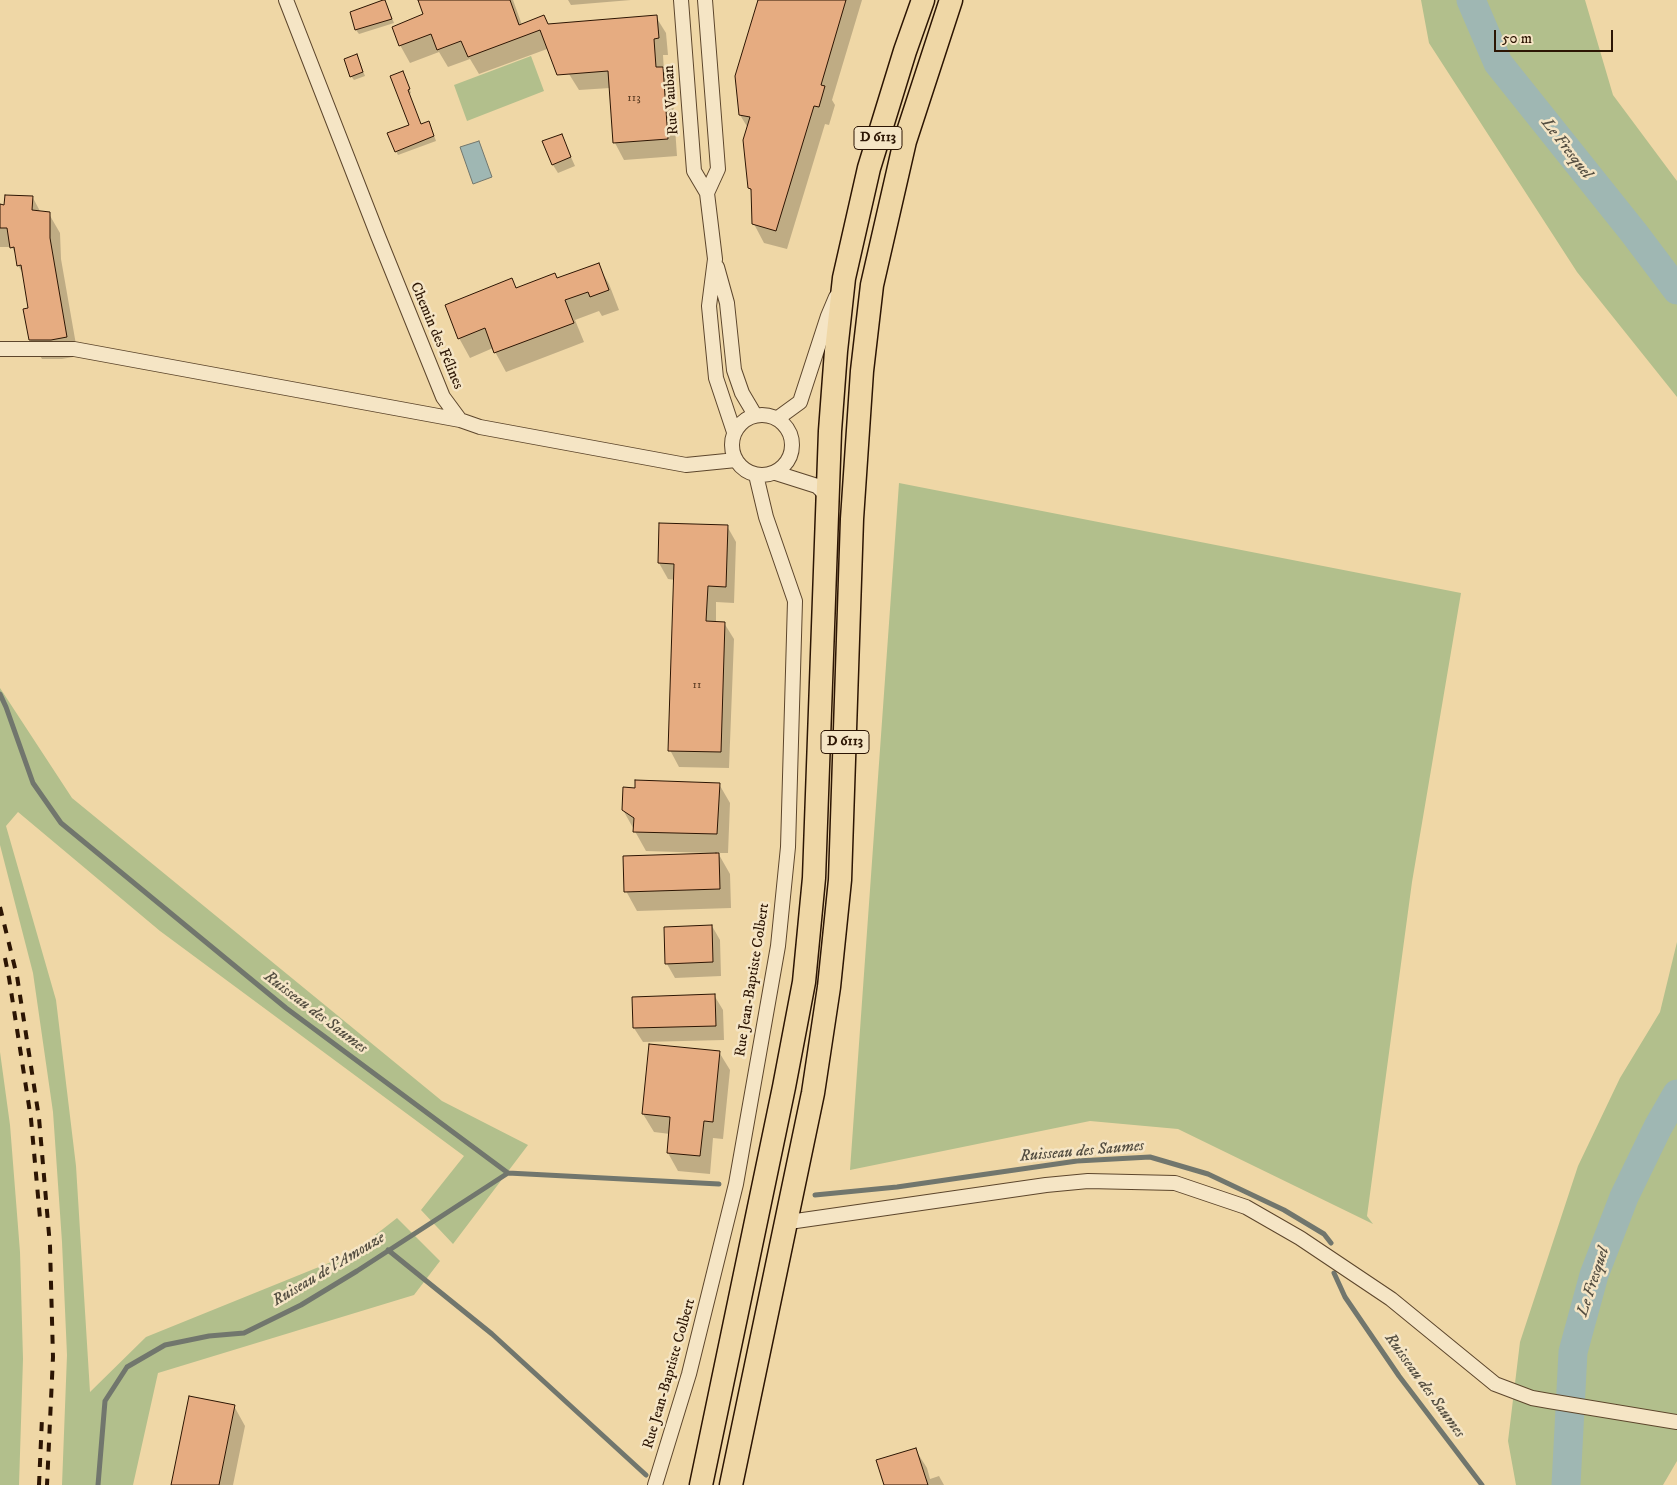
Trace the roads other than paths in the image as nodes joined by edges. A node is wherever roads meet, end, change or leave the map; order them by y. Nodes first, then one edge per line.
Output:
1 (286, 0) edge
2 (681, 0) edge
3 (705, 0) edge
4 (923, 0) edge
5 (951, 0) edge
6 (707, 193) junction
7 (715, 259) junction
8 (844, 278) junction
9 (1, 349) edge
10 (755, 415) junction
11 (778, 418) junction
12 (460, 420) junction
13 (734, 432) junction
14 (736, 460) junction
15 (776, 473) junction
16 (756, 475) junction
17 (828, 497) junction
18 (785, 1221) junction
19 (1677, 1422) edge
20 (655, 1485) edge
21 (701, 1485) edge
22 (731, 1485) edge

1 - 12 street, Chemin des Félines
2 - 6 street, Rue Vauban
3 - 6 street
4 - 8 main road, D 6113
5 - 18 main road, D 6113
6 - 7 street, Rue Vauban
7 - 10 street, Rue Vauban
7 - 13 street, Rue Vauban
8 - 11 street
8 - 17 main road, D 6113
9 - 12 street
10 - 11 street
10 - 13 street
11 - 15 street
12 - 14 street
13 - 14 street
14 - 16 street
15 - 16 street
15 - 17 street
16 - 20 street, Rue Jean-Baptiste Colbert
17 - 21 main road, D 6113
18 - 19 street
18 - 22 main road, D 6113

